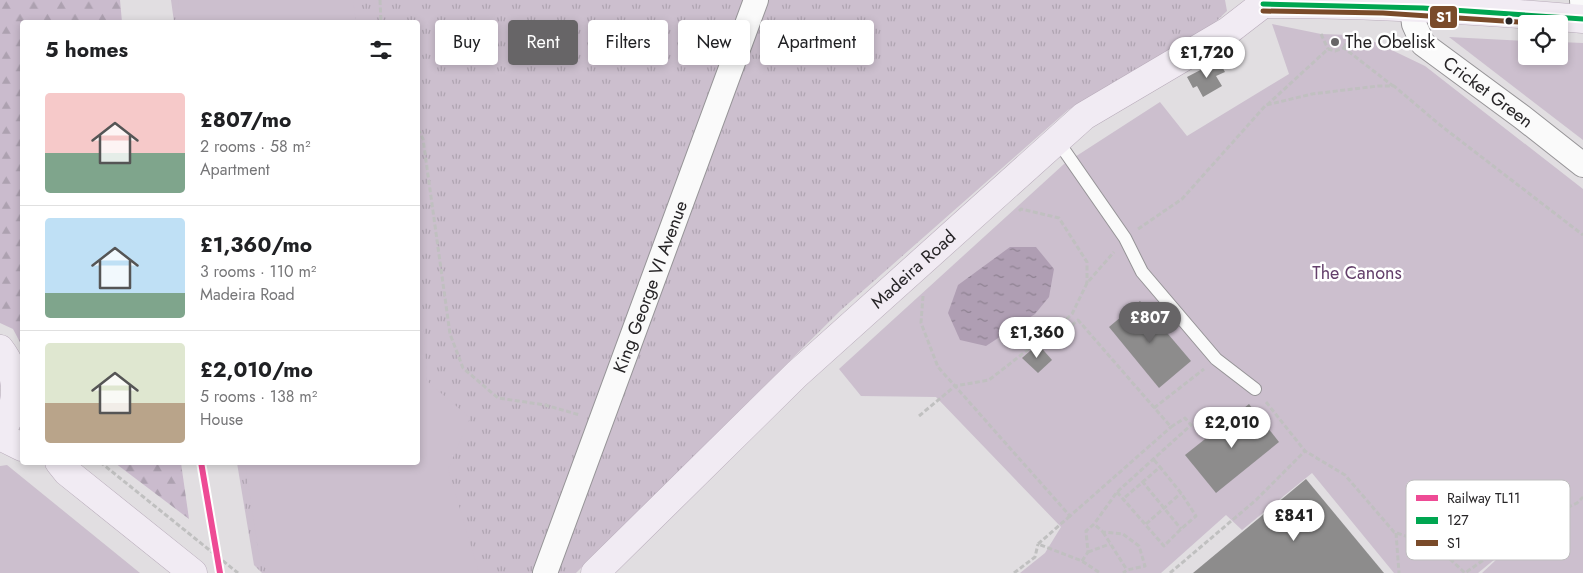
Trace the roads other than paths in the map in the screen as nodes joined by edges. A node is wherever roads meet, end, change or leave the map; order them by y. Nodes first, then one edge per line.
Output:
1 (756, 0) edge
2 (1582, 0) edge
3 (1261, 2) edge
4 (1379, 3) edge
5 (1412, 7) junction
6 (1583, 19) edge
7 (1057, 140) junction
8 (1583, 165) edge
9 (0, 349) edge
10 (1255, 389) road end
11 (18, 413) edge
12 (0, 432) edge
13 (0, 436) edge
14 (20, 446) edge
15 (59, 466) edge
16 (193, 573) edge
17 (544, 573) edge
18 (595, 573) edge

1 - 17 street, King George VI Avenue
2 - 6 street
3 - 4 main road
3 - 7 main road, Madeira Road
4 - 5 main road
5 - 6 main road
5 - 8 street, Cricket Green
7 - 10 lane
7 - 18 main road, Madeira Road
9 - 11 main road
11 - 12 main road
13 - 14 main road
15 - 16 main road

